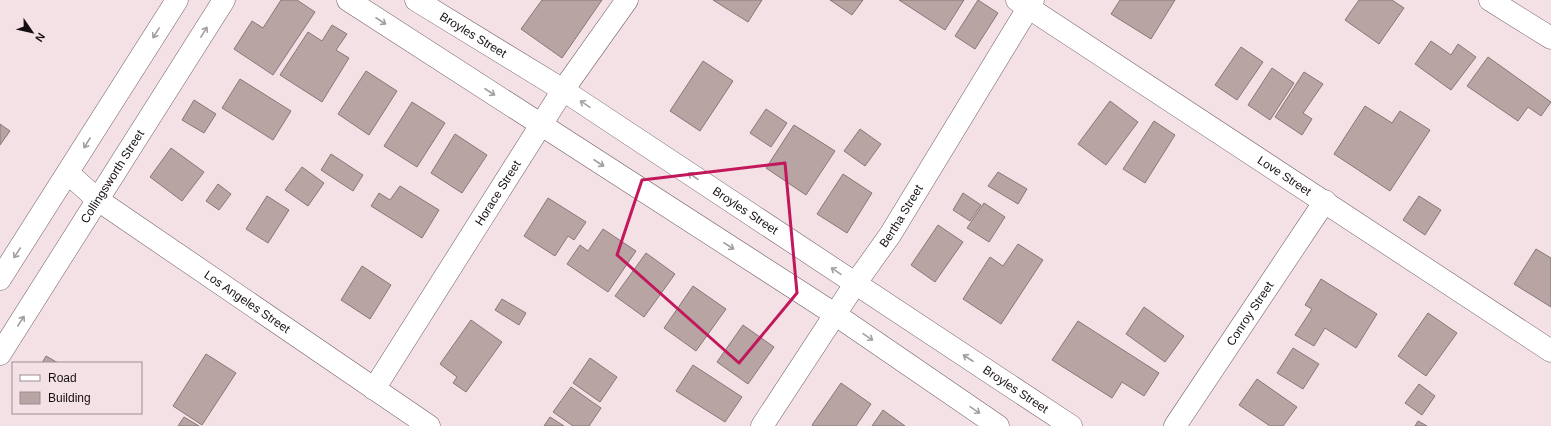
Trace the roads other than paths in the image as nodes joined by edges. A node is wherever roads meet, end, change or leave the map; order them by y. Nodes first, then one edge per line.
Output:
1 (177, 0) edge
2 (224, 0) edge
3 (348, 0) edge
4 (416, 0) edge
5 (627, 0) edge
6 (1490, 0) edge
7 (1026, 3) edge
8 (1551, 38) edge
9 (563, 90) junction
10 (540, 125) junction
11 (68, 173) junction
12 (98, 200) junction
13 (1325, 201) junction
14 (0, 279) edge
15 (855, 284) junction
16 (836, 315) junction
17 (1551, 351) edge
18 (0, 354) edge
19 (374, 389) junction
20 (429, 426) edge
21 (762, 426) edge
22 (998, 426) edge
23 (1071, 426) edge
24 (1175, 426) edge

1 -> 11 street
12 -> 2 street, Collingsworth Street
3 -> 10 street
4 - 9 street, Broyles Street
5 - 9 street, Horace Street
6 - 8 street
7 - 13 street, Love Street
7 - 15 street, Bertha Street
9 - 10 street, Horace Street
15 -> 9 street, Broyles Street
10 -> 16 street
10 - 19 street, Horace Street
11 - 12 street, Los Angeles Street
11 -> 14 street
18 -> 12 street, Collingsworth Street
12 - 19 street, Los Angeles Street
13 - 17 street, Love Street
13 - 24 street, Conroy Street
15 - 16 street, Bertha Street
23 -> 15 street, Broyles Street
16 - 21 street, Bertha Street
16 -> 22 street
19 - 20 street, Los Angeles Street

